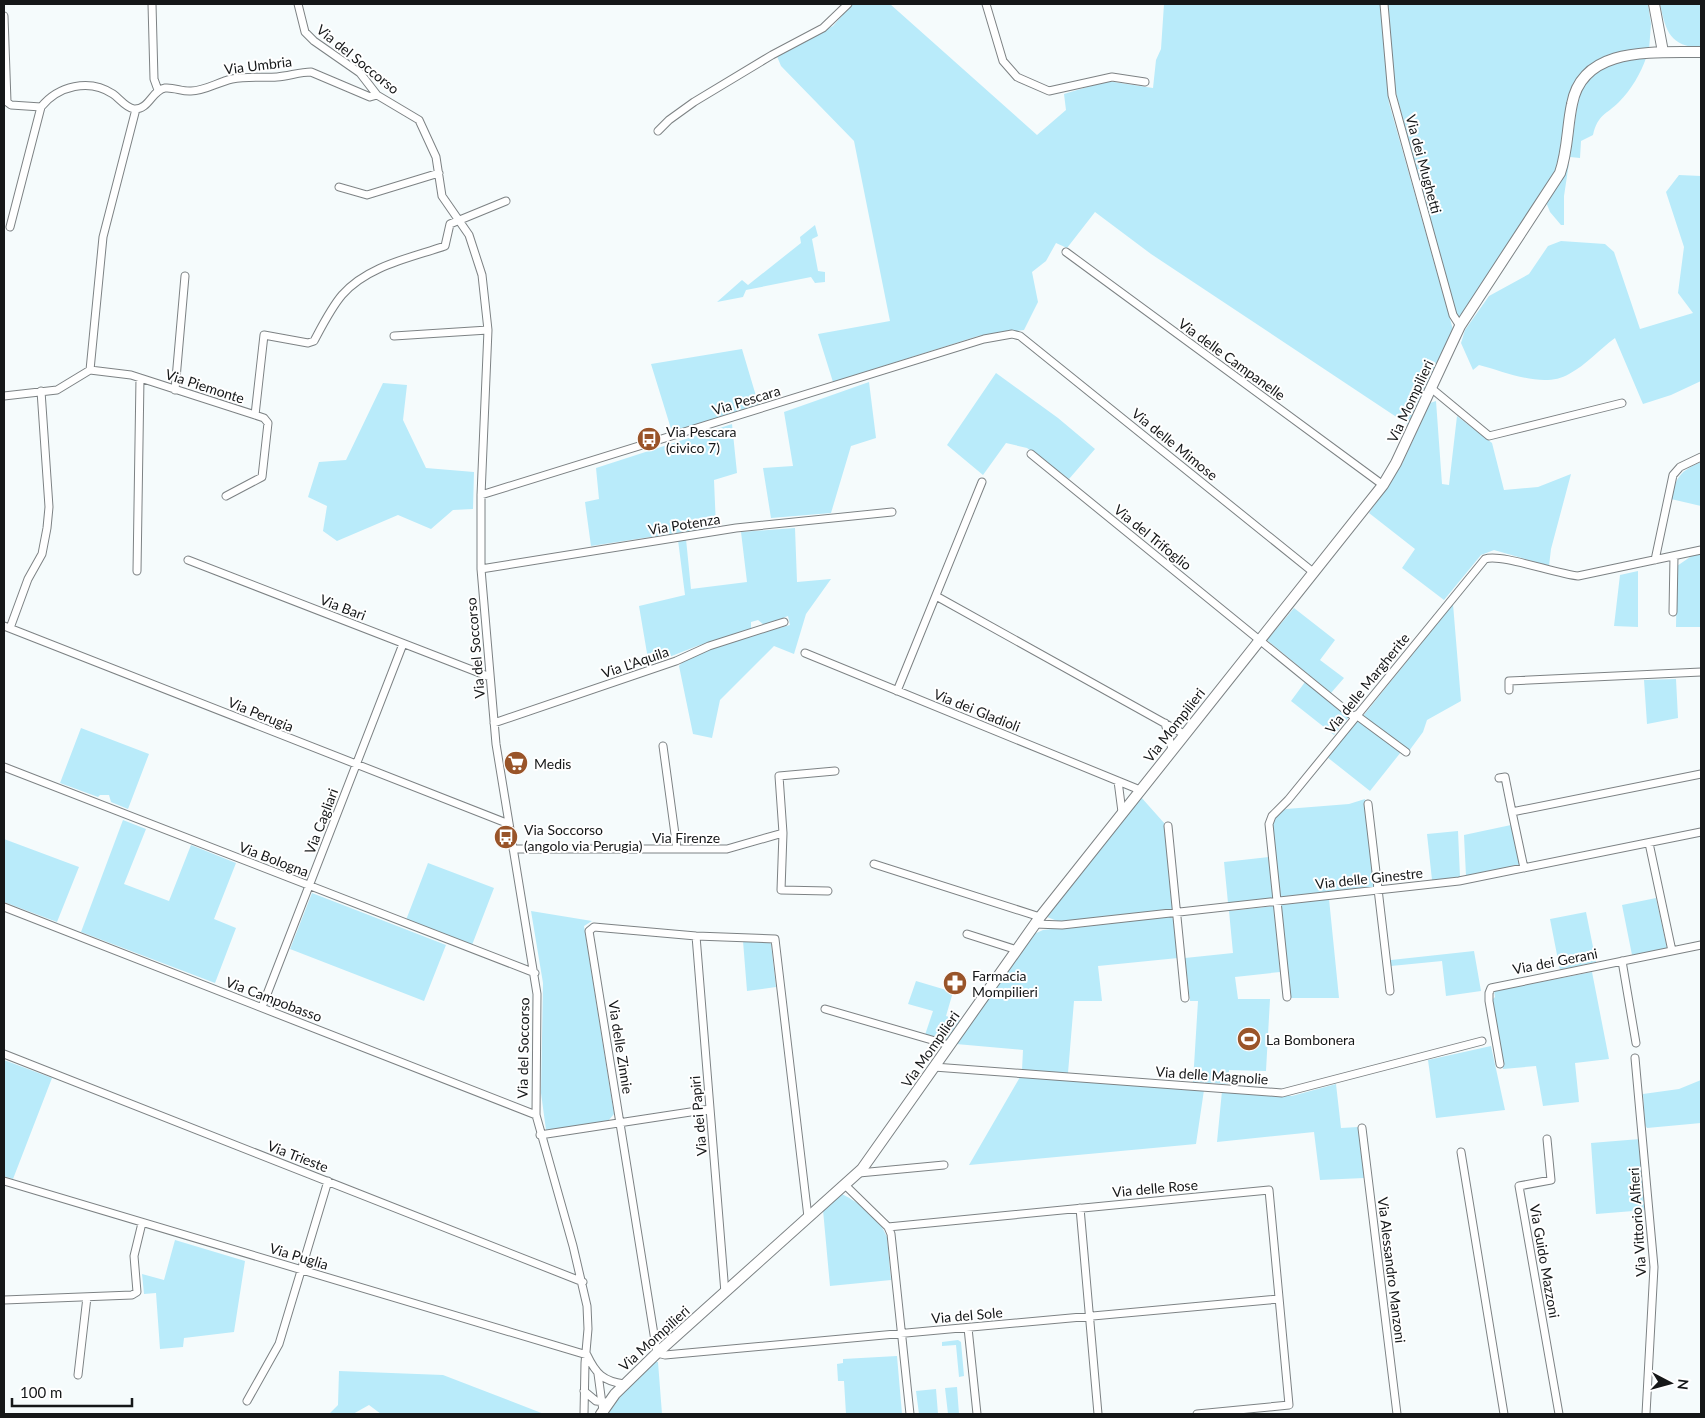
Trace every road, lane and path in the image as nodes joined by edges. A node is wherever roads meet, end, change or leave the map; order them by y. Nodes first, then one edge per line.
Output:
1 (152, 4) edge
2 (298, 4) edge
3 (848, 4) edge
4 (986, 4) edge
5 (1384, 4) edge
6 (1654, 4) edge
7 (4, 16) edge
8 (1663, 52) junction
9 (1701, 52) edge
10 (1145, 82) dead end
11 (158, 90) junction
12 (377, 95) junction
13 (6, 104) edge
14 (41, 107) junction
15 (136, 109) junction
16 (658, 131) dead end
17 (439, 173) junction
18 (339, 187) dead end
19 (506, 201) dead end
20 (459, 221) junction
21 (10, 227) dead end
22 (1066, 252) dead end
23 (185, 276) dead end
24 (1460, 326) junction
25 (488, 330) junction
26 (394, 336) dead end
27 (1020, 336) joint
28 (90, 370) junction
29 (140, 378) junction
30 (1431, 388) junction
31 (176, 390) junction
32 (41, 391) junction
33 (4, 396) edge
34 (1622, 403) dead end
35 (255, 415) junction
36 (1031, 454) dead end
37 (1701, 457) edge
38 (982, 482) dead end
39 (1383, 486) junction
40 (481, 495) junction
41 (226, 496) dead end
42 (892, 512) dead end
43 (1701, 550) edge
44 (1674, 556) junction
45 (188, 560) dead end
46 (1655, 560) junction
47 (481, 569) junction
48 (137, 571) dead end
49 (1313, 572) junction
50 (936, 596) junction
51 (1673, 612) dead end
52 (784, 622) dead end
53 (7, 627) edge
54 (1259, 639) junction
55 (403, 644) junction
56 (805, 653) dead end
57 (1701, 672) edge
58 (490, 677) junction
59 (1510, 690) dead end
60 (897, 691) junction
61 (1355, 716) junction
62 (494, 723) junction
63 (1165, 723) junction
64 (1184, 734) junction
65 (663, 746) dead end
66 (1172, 749) junction
67 (1406, 752) dead end
68 (356, 765) junction
69 (4, 766) edge
70 (835, 771) dead end
71 (1701, 774) edge
72 (1499, 778) dead end
73 (1118, 781) junction
74 (1140, 790) junction
75 (1368, 804) dead end
76 (1122, 812) junction
77 (1512, 812) junction
78 (509, 824) junction
79 (1168, 826) dead end
80 (782, 832) junction
81 (1701, 832) edge
82 (1649, 843) junction
83 (513, 849) junction
84 (677, 849) junction
85 (874, 864) dead end
86 (1524, 868) junction
87 (309, 886) junction
88 (1378, 889) junction
89 (828, 891) dead end
90 (1277, 900) junction
91 (4, 907) edge
92 (1177, 913) junction
93 (1038, 920) junction
94 (967, 934) dead end
95 (696, 936) junction
96 (1701, 945) edge
97 (1017, 950) junction
98 (1672, 951) junction
99 (1622, 961) junction
100 (535, 973) junction
101 (1390, 991) dead end
102 (1288, 996) dead end
103 (1186, 998) dead end
104 (262, 1007) junction
105 (825, 1008) dead end
106 (1482, 1041) dead end
107 (1636, 1043) dead end
108 (949, 1045) junction
109 (4, 1054) edge
110 (1635, 1058) dead end
111 (1500, 1064) dead end
112 (934, 1067) junction
113 (710, 1110) junction
114 (536, 1115) junction
115 (620, 1123) junction
116 (1362, 1128) dead end
117 (540, 1135) junction
118 (1547, 1139) dead end
119 (1460, 1152) dead end
120 (944, 1166) dead end
121 (859, 1173) junction
122 (4, 1181) edge
123 (328, 1182) junction
124 (846, 1186) junction
125 (1080, 1208) junction
126 (808, 1217) junction
127 (142, 1223) junction
128 (888, 1227) junction
129 (301, 1270) junction
130 (583, 1282) junction
131 (725, 1293) junction
132 (87, 1296) junction
133 (4, 1300) edge
134 (1279, 1300) junction
135 (1090, 1316) junction
136 (968, 1328) junction
137 (901, 1334) junction
138 (657, 1353) junction
139 (587, 1355) junction
140 (598, 1373) junction
141 (78, 1375) dead end
142 (624, 1384) junction
143 (584, 1391) junction
144 (247, 1400) dead end
145 (604, 1407) edge
146 (584, 1414) edge
147 (910, 1414) edge
148 (977, 1414) edge
149 (1098, 1414) edge
150 (1197, 1414) edge
151 (1397, 1414) edge
152 (1504, 1414) edge
153 (1559, 1414) edge
154 (1646, 1414) edge

1 - 11 street
2 - 12 street, Via del Soccorso
3 - 16 street
4 - 10 street
5 - 24 street, Via dei Mughetti
6 - 8 street
7 - 13 street
8 - 9 street, Via Mompilieri
8 - 24 street, Via Mompilieri
11 - 12 street, Via Umbria
11 - 15 street
12 - 17 street, Via del Soccorso
13 - 14 street
14 - 15 street
14 - 21 street
15 - 28 street
17 - 18 street
17 - 20 street, Via del Soccorso
19 - 20 street
20 - 25 street, Via del Soccorso
20 - 35 street, Via Piemonte
22 - 39 street, Via delle Campanelle
23 - 31 street
24 - 30 street, Via Mompilieri
25 - 26 street
25 - 40 street, Via del Soccorso
27 - 40 street, Via Pescara
27 - 49 street, Via delle Mimose
28 - 29 street, Via Piemonte
28 - 32 street
29 - 31 street, Via Piemonte
29 - 48 street
30 - 34 street
30 - 39 street, Via Mompilieri
31 - 35 street, Via Piemonte
32 - 33 street
32 - 53 street
35 - 41 street
36 - 54 street, Via del Trifoglio
37 - 46 street
38 - 50 street
39 - 49 street, Via Mompilieri
40 - 47 street, Via del Soccorso
42 - 47 street, Via Potenza
43 - 44 street, Via delle Margherite
44 - 46 street, Via delle Margherite
44 - 51 street
45 - 55 street, Via Bari
46 - 61 street, Via delle Margherite
47 - 58 street, Via del Soccorso
49 - 54 street, Via Mompilieri
50 - 60 street
50 - 63 street
52 - 62 street, Via L'Aquila
53 - 68 street, Via Perugia
54 - 61 street, Via del Trifoglio
54 - 64 street, Via Mompilieri
55 - 58 street, Via Bari
55 - 68 street, Via Cagliari
56 - 60 street, Via dei Gladioli
57 - 59 street
58 - 62 street, Via del Soccorso
60 - 73 street, Via dei Gladioli
61 - 67 street, Via del Trifoglio
61 - 90 street, Via delle Margherite
62 - 78 street, Via del Soccorso
63 - 64 street
63 - 66 street
64 - 66 street, Via Mompilieri
65 - 84 street
66 - 74 street, Via Mompilieri
68 - 78 street, Via Perugia
68 - 87 street, Via Cagliari
69 - 87 street, Via Bologna
70 - 80 street
71 - 77 street
72 - 77 street
73 - 74 street, Via dei Gladioli
73 - 76 street
74 - 76 street, Via Mompilieri
75 - 88 street
76 - 93 street, Via Mompilieri
77 - 86 street
78 - 83 street, Via del Soccorso
79 - 92 street
80 - 84 street, Via Firenze
80 - 89 street
81 - 82 street, Via delle Ginestre
82 - 86 street, Via delle Ginestre
82 - 98 street
83 - 84 street, Via Firenze
83 - 100 street, Via del Soccorso
85 - 93 street, Via delle Ginestre
86 - 88 street, Via delle Ginestre
87 - 100 street, Via Bologna
87 - 104 street, Via Cagliari
88 - 90 street, Via delle Ginestre
88 - 101 street
90 - 92 street, Via delle Ginestre
90 - 102 street, Via delle Margherite
91 - 104 street, Via Campobasso
92 - 93 street, Via delle Ginestre
92 - 103 street
93 - 97 street, Via Mompilieri
94 - 97 street
95 - 113 street, Via dei Papiri
95 - 115 street, Via delle Zinnie
95 - 126 street, Via delle Zinnie
96 - 98 street, Via dei Gerani
97 - 108 street, Via Mompilieri
98 - 99 street, Via dei Gerani
99 - 107 street
99 - 111 street, Via dei Gerani
100 - 114 street, Via del Soccorso
104 - 114 street, Via Campobasso
105 - 108 street
106 - 112 street, Via delle Magnolie
108 - 112 street, Via Mompilieri
109 - 123 street, Via Trieste
110 - 154 street, Via Vittorio Alfieri
112 - 121 street, Via Mompilieri
113 - 115 street
113 - 131 street, Via dei Papiri
114 - 117 street, Via del Soccorso
115 - 117 street
115 - 138 street, Via delle Zinnie
116 - 151 street, Via Alessandro Manzoni
117 - 130 street, Via del Soccorso
118 - 153 street, Via Guido Mazzoni
119 - 152 street
120 - 121 street
121 - 124 street, Via Mompilieri
122 - 127 street, Via Puglia
123 - 129 street
123 - 130 street, Via Trieste
124 - 126 street, Via Mompilieri
124 - 128 street
125 - 128 street, Via delle Rose
125 - 134 street, Via delle Rose
125 - 135 street
126 - 131 street, Via Mompilieri
127 - 129 street, Via Puglia
127 - 132 street
128 - 137 street
129 - 139 street, Via Puglia
129 - 144 street
130 - 139 street, Via del Soccorso
131 - 138 street, Via Mompilieri
132 - 133 street
132 - 141 street
134 - 135 street, Via del Sole
134 - 150 street, Via delle Rose
135 - 136 street, Via del Sole
135 - 149 street
136 - 137 street, Via del Sole
136 - 148 street
137 - 138 street, Via del Sole
137 - 147 street
138 - 142 street, Via Mompilieri
139 - 140 street
139 - 143 street, Via del Soccorso
140 - 142 street
140 - 145 street
142 - 145 street, Via Mompilieri
143 - 145 street
143 - 146 street, Via del Soccorso

